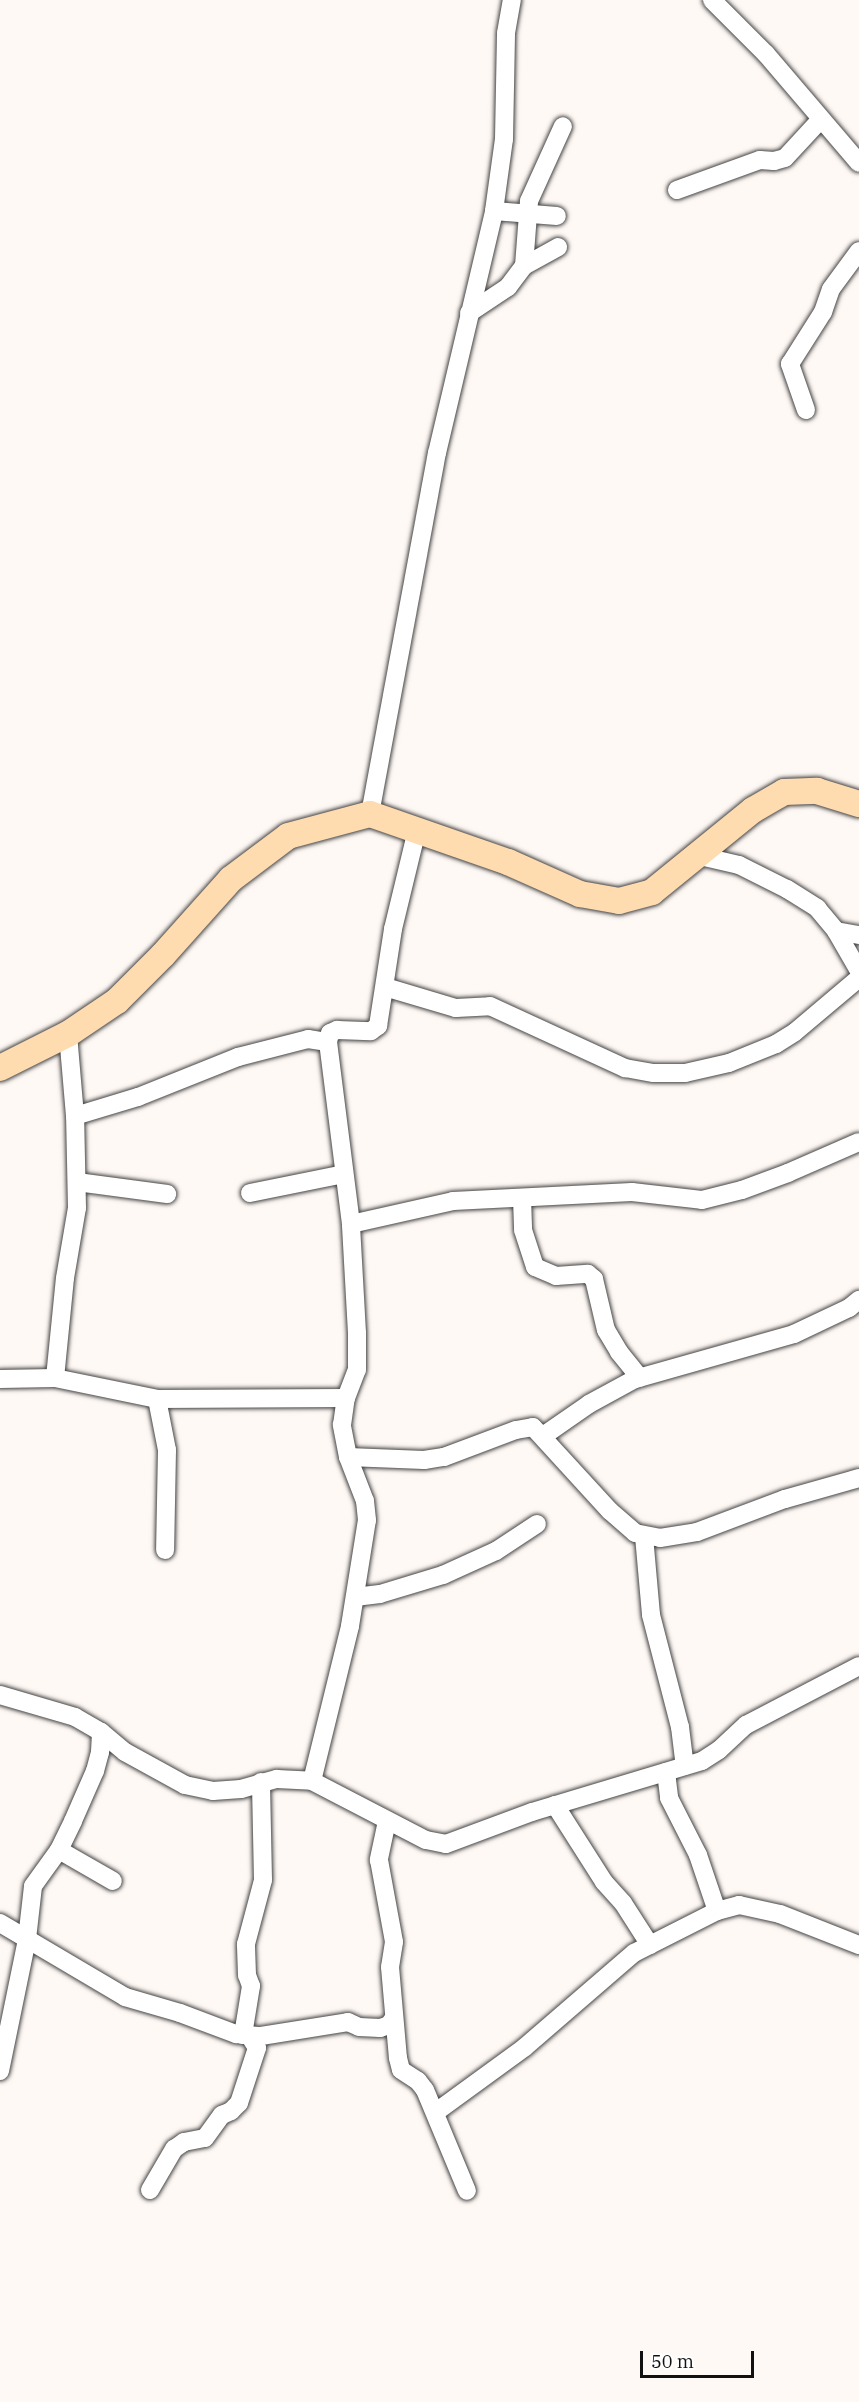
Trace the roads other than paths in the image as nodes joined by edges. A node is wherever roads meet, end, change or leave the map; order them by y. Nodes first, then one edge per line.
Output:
1 (512, 0) edge
2 (712, 0) edge
3 (821, 119) junction
4 (563, 126) dead end
5 (859, 163) edge
6 (676, 190) dead end
7 (495, 211) junction
8 (527, 214) junction
9 (557, 216) dead end
10 (558, 247) dead end
11 (859, 251) edge
12 (524, 266) junction
13 (469, 313) junction
14 (806, 410) dead end
15 (859, 804) edge
16 (370, 814) junction
17 (417, 830) junction
18 (700, 856) junction
19 (836, 931) junction
20 (859, 936) edge
21 (859, 971) edge
22 (859, 978) edge
23 (385, 987) junction
24 (68, 1034) junction
25 (328, 1042) junction
26 (0, 1068) edge
27 (75, 1116) junction
28 (859, 1142) edge
29 (344, 1174) junction
30 (77, 1182) junction
31 (250, 1193) dead end
32 (167, 1194) dead end
33 (522, 1198) junction
34 (351, 1224) junction
35 (859, 1300) edge
36 (55, 1378) junction
37 (640, 1378) junction
38 (0, 1379) edge
39 (346, 1398) junction
40 (157, 1399) junction
41 (543, 1436) junction
42 (348, 1457) junction
43 (859, 1478) edge
44 (537, 1524) dead end
45 (644, 1536) junction
46 (165, 1550) dead end
47 (355, 1597) junction
48 (859, 1666) edge
49 (0, 1695) edge
50 (101, 1732) junction
51 (685, 1766) junction
52 (666, 1772) junction
53 (312, 1781) junction
54 (261, 1782) junction
55 (555, 1805) junction
56 (387, 1821) junction
57 (59, 1850) junction
58 (113, 1881) dead end
59 (717, 1911) junction
60 (0, 1923) edge
61 (27, 1939) junction
62 (650, 1945) junction
63 (859, 1945) edge
64 (393, 2019) junction
65 (246, 2035) junction
66 (0, 2071) edge
67 (436, 2112) junction
68 (150, 2190) dead end
69 (467, 2191) dead end

1 - 7 street
2 - 3 street
3 - 5 street
3 - 6 street
4 - 8 street
7 - 8 street
7 - 13 street
8 - 9 street
8 - 12 street
10 - 12 street
11 - 14 street
12 - 13 street
13 - 16 street
15 - 18 main road
16 - 17 main road
16 - 24 main road
17 - 18 main road
17 - 23 street
18 - 19 street
19 - 20 street
19 - 21 street
22 - 23 street
23 - 25 street
24 - 26 main road
24 - 27 street
25 - 27 street
25 - 29 street
27 - 30 street
28 - 33 street
29 - 31 street
29 - 34 street
30 - 32 street
30 - 36 street
33 - 34 street
33 - 37 street
34 - 39 street
35 - 37 street
36 - 38 street
36 - 40 street
37 - 41 street
39 - 40 street
39 - 42 street
40 - 46 street
41 - 42 street
41 - 45 street
42 - 47 street
43 - 45 street
44 - 47 street
45 - 51 street
47 - 53 street
48 - 51 street
49 - 50 street
50 - 54 street
50 - 57 street
51 - 52 street
52 - 55 street
52 - 59 street
53 - 54 street
53 - 56 street
54 - 65 street
55 - 56 street
55 - 62 street
56 - 64 street
57 - 58 street
57 - 61 street
59 - 62 street
59 - 63 street
60 - 61 street
61 - 65 street
61 - 66 street
62 - 67 street
64 - 65 street
64 - 67 street
65 - 68 street
67 - 69 street

